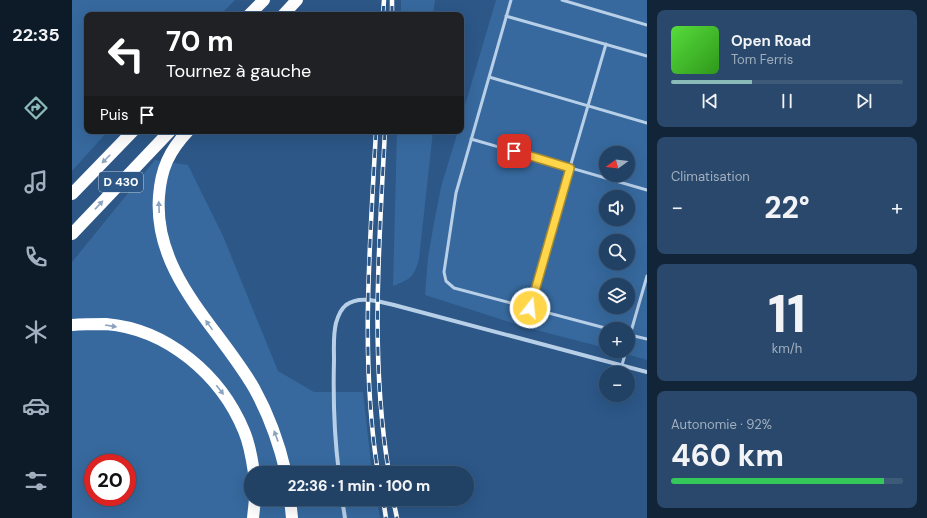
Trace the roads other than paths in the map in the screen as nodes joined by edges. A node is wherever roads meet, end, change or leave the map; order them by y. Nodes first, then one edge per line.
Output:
1 (264, 0) edge
2 (298, 0) edge
3 (511, 0) edge
4 (562, 0) edge
5 (252, 12) edge
6 (286, 12) edge
7 (506, 16) junction
8 (647, 25) edge
9 (606, 44) junction
10 (647, 56) edge
11 (489, 77) junction
12 (588, 106) junction
13 (647, 123) edge
14 (131, 134) edge
15 (167, 134) edge
16 (185, 134) edge
17 (471, 138) junction
18 (570, 168) junction
19 (647, 190) edge
20 (72, 194) edge
21 (72, 234) edge
22 (647, 276) edge
23 (530, 308) junction
24 (633, 322) edge
25 (72, 325) edge
26 (599, 326) edge
27 (635, 336) edge
28 (647, 339) edge
29 (624, 358) edge
30 (622, 365) junction
31 (647, 372) edge
32 (252, 466) edge
33 (284, 466) edge
34 (338, 466) edge
35 (254, 506) edge
36 (291, 506) edge
37 (343, 506) edge
38 (253, 518) edge
39 (292, 518) edge
40 (346, 518) edge

1 - 5 highway
2 - 6 highway
3 - 7 lane
4 - 8 lane
7 - 9 lane
7 - 11 lane
9 - 10 lane
9 - 12 lane
11 - 12 lane
11 - 17 lane
12 - 13 lane
12 - 18 lane
14 -> 20 highway, D 430
21 -> 15 highway, D 430
33 -> 16 highway
17 - 18 lane
17 - 23 lane
18 - 19 lane
18 - 23 lane
22 - 24 lane
23 - 26 lane
25 -> 32 highway
27 - 28 lane
29 - 30 lane
30 - 31 street
30 - 34 street
35 - 38 highway
36 - 39 highway
37 - 40 street

